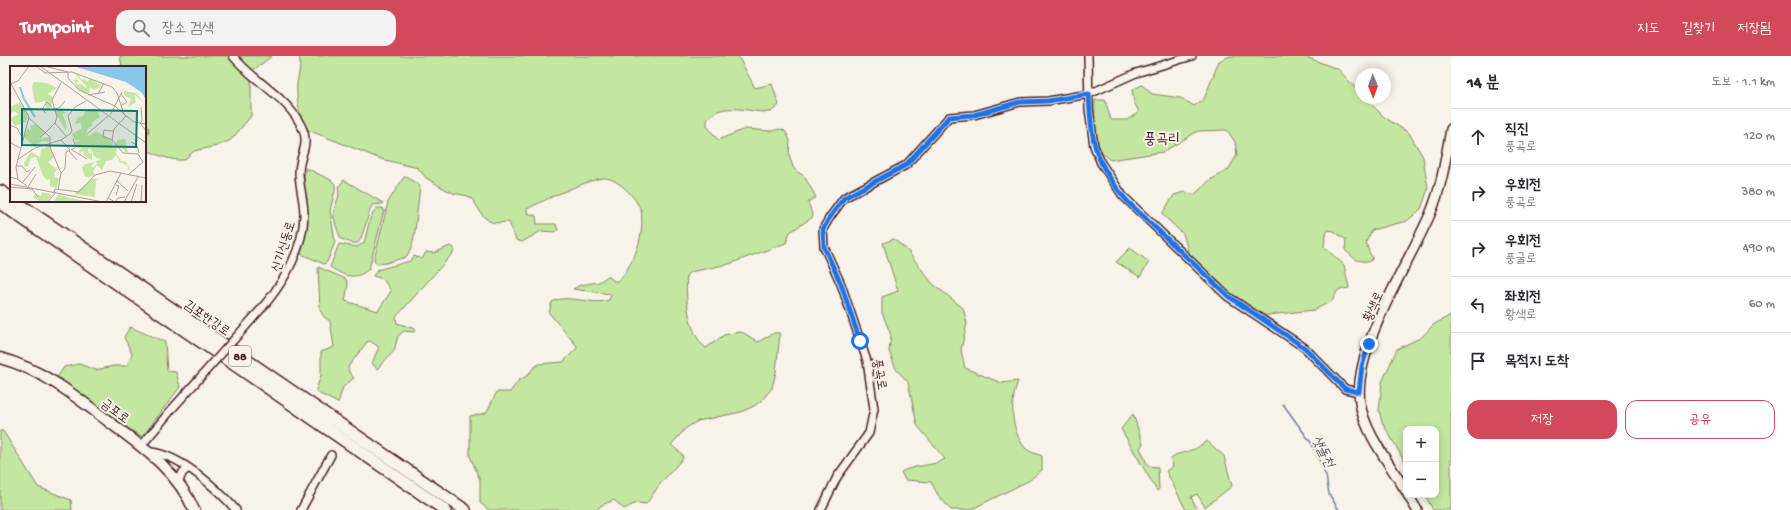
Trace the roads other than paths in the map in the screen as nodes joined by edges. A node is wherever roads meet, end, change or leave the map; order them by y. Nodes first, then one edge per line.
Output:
1 (233, 56) edge
2 (1088, 56) edge
3 (1192, 56) edge
4 (1089, 94) junction
5 (1451, 129) edge
6 (0, 191) edge
7 (10, 197) edge
8 (16, 202) edge
9 (0, 203) edge
10 (0, 358) edge
11 (1359, 392) junction
12 (142, 445) junction
13 (151, 452) junction
14 (331, 456) dead end
15 (189, 468) junction
16 (178, 483) junction
17 (1403, 486) edge
18 (1410, 498) edge
19 (194, 510) edge
20 (236, 510) edge
21 (301, 510) edge
22 (445, 510) edge
23 (465, 510) edge
24 (821, 510) edge
25 (1417, 510) edge

1 - 12 street, 신기신동로, bridge
2 - 4 street
3 - 4 street, 풍곡로
4 - 11 street
4 - 24 street, 풍곡로
5 - 11 street, 황색로
6 - 7 highway
8 - 23 highway, 김포한강로 / 88
9 - 22 highway, 김포한강로 / 88
10 - 12 main road, 금포로
11 - 17 street, 황색로
12 - 13 main road, 금포로
13 - 15 street
13 - 16 main road, 금포로
14 - 21 street
15 - 16 street
15 - 20 street
16 - 19 main road, 금포로
18 - 25 street

